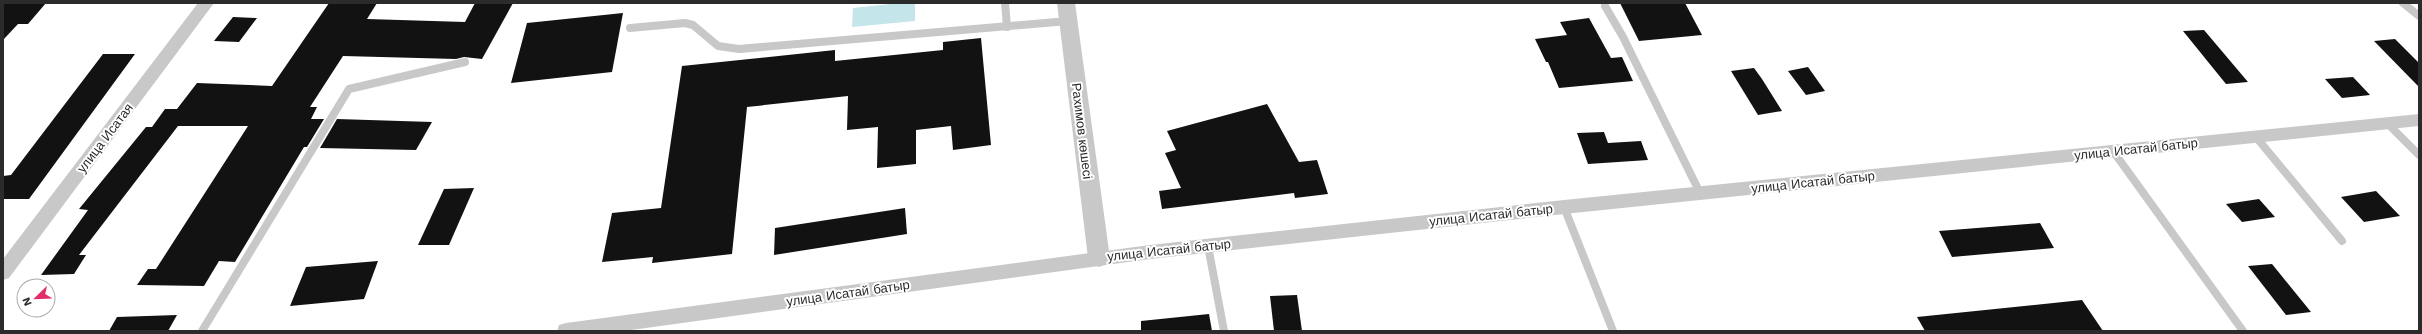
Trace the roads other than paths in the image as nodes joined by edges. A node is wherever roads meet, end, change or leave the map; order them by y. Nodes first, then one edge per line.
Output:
1 (206, 3) edge
2 (1005, 3) edge
3 (2403, 3) edge
4 (1605, 6) dead end
5 (1067, 12) edge
6 (2419, 16) edge
7 (1007, 27) junction
8 (630, 28) dead end
9 (465, 62) dead end
10 (2419, 120) edge
11 (2388, 124) junction
12 (2256, 137) junction
13 (2113, 151) junction
14 (2419, 155) edge
15 (1700, 193) junction
16 (1564, 207) junction
17 (2342, 241) dead end
18 (1208, 246) junction
19 (1099, 258) junction
20 (3, 273) edge
21 (600, 329) edge
22 (202, 331) edge
23 (566, 331) edge
24 (1224, 331) edge
25 (1612, 331) edge
26 (2243, 331) edge

1 - 20 street, улица Исатая
2 - 7 lane
3 - 6 lane
4 - 15 lane
5 - 7 lane
5 - 19 street, Рахимов көшесі
7 - 8 lane
9 - 22 lane
10 - 11 street, улица Исатай батыр
11 - 12 street, улица Исатай батыр
11 - 14 lane
12 - 13 street, улица Исатай батыр
12 - 17 lane
13 - 15 street, улица Исатай батыр
13 - 26 lane
15 - 16 street, улица Исатай батыр
16 - 18 street, улица Исатай батыр
16 - 25 lane
18 - 19 street, улица Исатай батыр
18 - 24 lane
19 - 21 street, улица Исатай батыр
21 - 23 street, улица Исатай батыр

